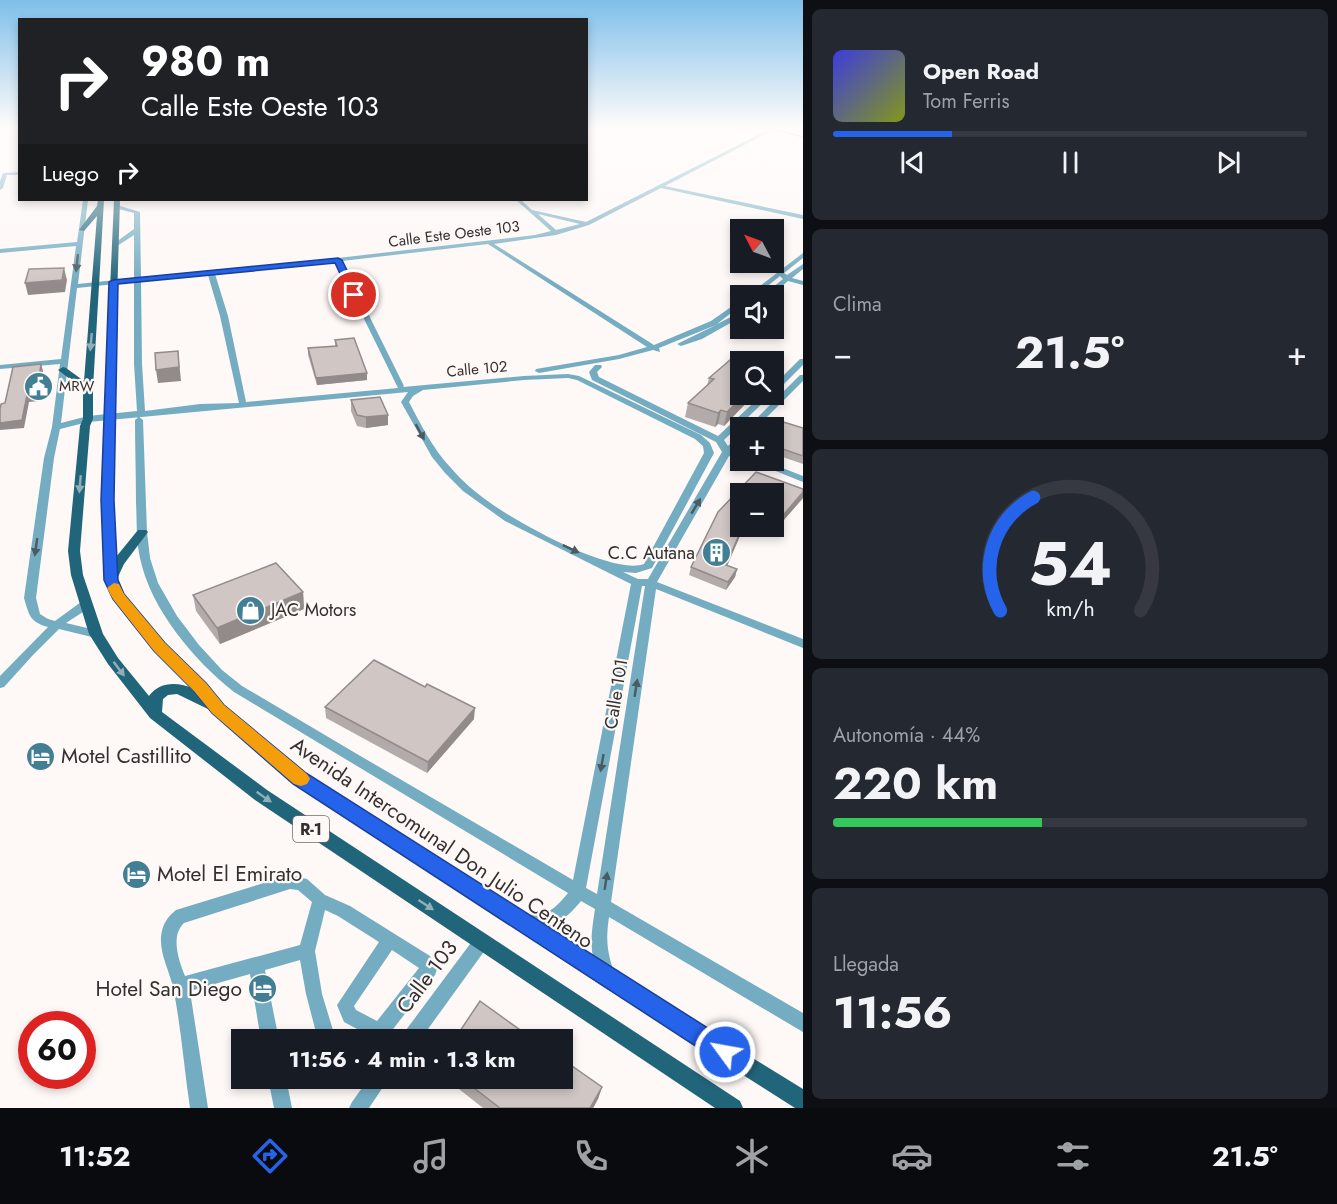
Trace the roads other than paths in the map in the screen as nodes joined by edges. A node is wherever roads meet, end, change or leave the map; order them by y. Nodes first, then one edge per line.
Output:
1 (674, 181) edge
2 (662, 187) junction
3 (85, 201) edge
4 (519, 201) edge
5 (101, 203) edge
6 (117, 203) edge
7 (531, 211) junction
8 (803, 217) edge
9 (587, 224) junction
10 (82, 230) junction
11 (137, 230) junction
12 (556, 233) junction
13 (79, 244) junction
14 (491, 244) junction
15 (115, 245) junction
16 (0, 251) edge
17 (803, 255) edge
18 (338, 260) junction
19 (803, 266) edge
20 (784, 270) edge
21 (211, 273) junction
22 (780, 273) joint
23 (799, 273) edge
24 (787, 279) junction
25 (138, 280) junction
26 (113, 282) junction
27 (803, 283) edge
28 (96, 284) junction
29 (764, 285) edge
30 (779, 285) edge
31 (75, 286) junction
32 (730, 311) edge
33 (730, 320) edge
34 (657, 350) junction
35 (803, 361) edge
36 (63, 365) junction
37 (0, 367) edge
38 (598, 367) junction
39 (803, 377) edge
40 (579, 378) junction
41 (784, 379) edge
42 (400, 386) junction
43 (424, 387) junction
44 (87, 388) junction
45 (242, 402) junction
46 (405, 402) junction
47 (757, 405) edge
48 (200, 407) junction
49 (751, 411) junction
50 (653, 415) junction
51 (670, 415) junction
52 (140, 416) junction
53 (764, 416) joint
54 (109, 420) junction
55 (86, 422) junction
56 (56, 427) junction
57 (719, 440) junction
58 (730, 449) edge
59 (727, 452) junction
60 (730, 453) edge
61 (782, 471) edge
62 (699, 473) junction
63 (714, 477) junction
64 (803, 479) edge
65 (142, 532) junction
66 (600, 563) junction
67 (111, 580) junction
68 (637, 582) junction
69 (651, 583) junction
70 (85, 605) junction
71 (57, 627) junction
72 (96, 634) junction
73 (803, 644) edge
74 (0, 684) edge
75 (218, 709) junction
76 (155, 714) junction
77 (578, 892) junction
78 (320, 900) junction
79 (603, 906) junction
80 (521, 921) junction
81 (390, 940) junction
82 (482, 941) junction
83 (307, 951) junction
84 (256, 965) junction
85 (608, 979) junction
86 (181, 985) junction
87 (803, 1023) edge
88 (268, 1029) edge
89 (324, 1029) edge
90 (417, 1029) edge
91 (279, 1089) edge
92 (370, 1089) edge
93 (803, 1101) edge
94 (199, 1108) edge
95 (283, 1108) edge
96 (358, 1108) edge
97 (733, 1108) edge

1 - 2 street, Calle Este Oeste 103
2 - 8 street
2 - 9 street, Calle Este Oeste 103
3 - 10 street
4 - 7 street
5 - 10 main road
5 - 28 main road, R-1
6 - 11 street, Avenida Intercomunal Don Julio Centeno
6 - 15 main road, Avenida Intercomunal Don Julio Centeno / R-1
7 - 9 street
7 - 12 street
9 - 12 street, Calle Este Oeste 103
10 - 13 street
11 - 15 street
11 - 25 street, Avenida Intercomunal Don Julio Centeno
12 - 14 street, Calle Este Oeste 103
13 - 16 street
13 -> 31 street
14 - 18 street, Calle Este Oeste 103
14 - 34 street
15 - 26 main road, Avenida Intercomunal Don Julio Centeno / R-1
17 - 20 street
18 - 21 street, Calle Este Oeste 103
18 - 42 street
19 - 23 street
21 - 25 street, Calle Este Oeste 103
21 - 45 street
22 - 24 street
22 - 29 street
23 - 24 street
24 - 27 street
24 - 30 street
25 - 26 street, Calle Este Oeste 103
25 - 52 street, Avenida Intercomunal Don Julio Centeno
26 - 28 street, Calle Este Oeste 103
26 - 54 main road, Avenida Intercomunal Don Julio Centeno / R-1
28 - 31 street, Calle Este Oeste 103
28 -> 44 main road, R-1
31 - 36 street
32 - 34 street, Calle 102
33 - 34 street, Calle 102
34 - 38 street, Calle 102
34 - 42 street, Calle 102
35 - 41 street
36 - 37 street
36 - 44 main road
36 - 56 street
38 - 40 street, Calle 102
38 - 51 street
39 - 53 street
40 - 43 street, Calle 102
40 - 50 street
42 - 45 street, Calle 102
43 - 46 street
43 - 48 street, Calle 102
44 - 55 main road, R-1
45 - 48 street, Calle 102
46 - 52 street, Calle 102
46 -> 66 street
47 - 49 street
48 - 52 street, Calle 102
49 - 53 street
49 - 57 street
50 - 51 street
50 - 62 street
51 - 57 street
52 - 54 street, Calle 102
52 - 65 street, Avenida Intercomunal Don Julio Centeno
54 - 55 street, Calle 102
54 - 67 main road, Avenida Intercomunal Don Julio Centeno / R-1
55 - 56 street, Calle 102
55 -> 70 main road, R-1
56 -> 71 street
57 - 59 street
58 - 59 street, Calle 101
59 - 60 street
59 - 63 street, Calle 101
61 - 64 street
62 - 63 street
62 - 66 street
69 -> 63 street, Calle 101
65 - 67 main road
65 - 77 street, Avenida Intercomunal Don Julio Centeno
66 - 68 street
67 - 75 main road, Avenida Intercomunal Don Julio Centeno / R-1
68 - 69 street
68 -> 77 street, Calle 101
69 - 73 street
79 -> 69 street, Calle 101
70 - 71 street
70 - 72 main road, R-1
71 - 72 street
71 - 74 street
72 -> 76 main road, R-1
75 - 76 main road
75 - 80 main road, Avenida Intercomunal Don Julio Centeno / R-1
76 -> 82 main road, R-1
77 - 79 street, Avenida Intercomunal Don Julio Centeno
77 - 80 street, Calle 101
78 - 81 street
78 - 83 street
78 - 86 street
79 - 85 street, Calle 101
79 - 87 street, Avenida Intercomunal Don Julio Centeno
80 - 85 main road, Avenida Intercomunal Don Julio Centeno / R-1
81 - 81 street
82 - 90 street, Calle 103
82 - 97 main road, R-1
83 - 84 street
83 - 89 street
84 - 86 street
84 - 88 street
85 - 93 main road, Avenida Intercomunal Don Julio Centeno / R-1
86 - 94 street
91 - 95 street
92 - 96 street

